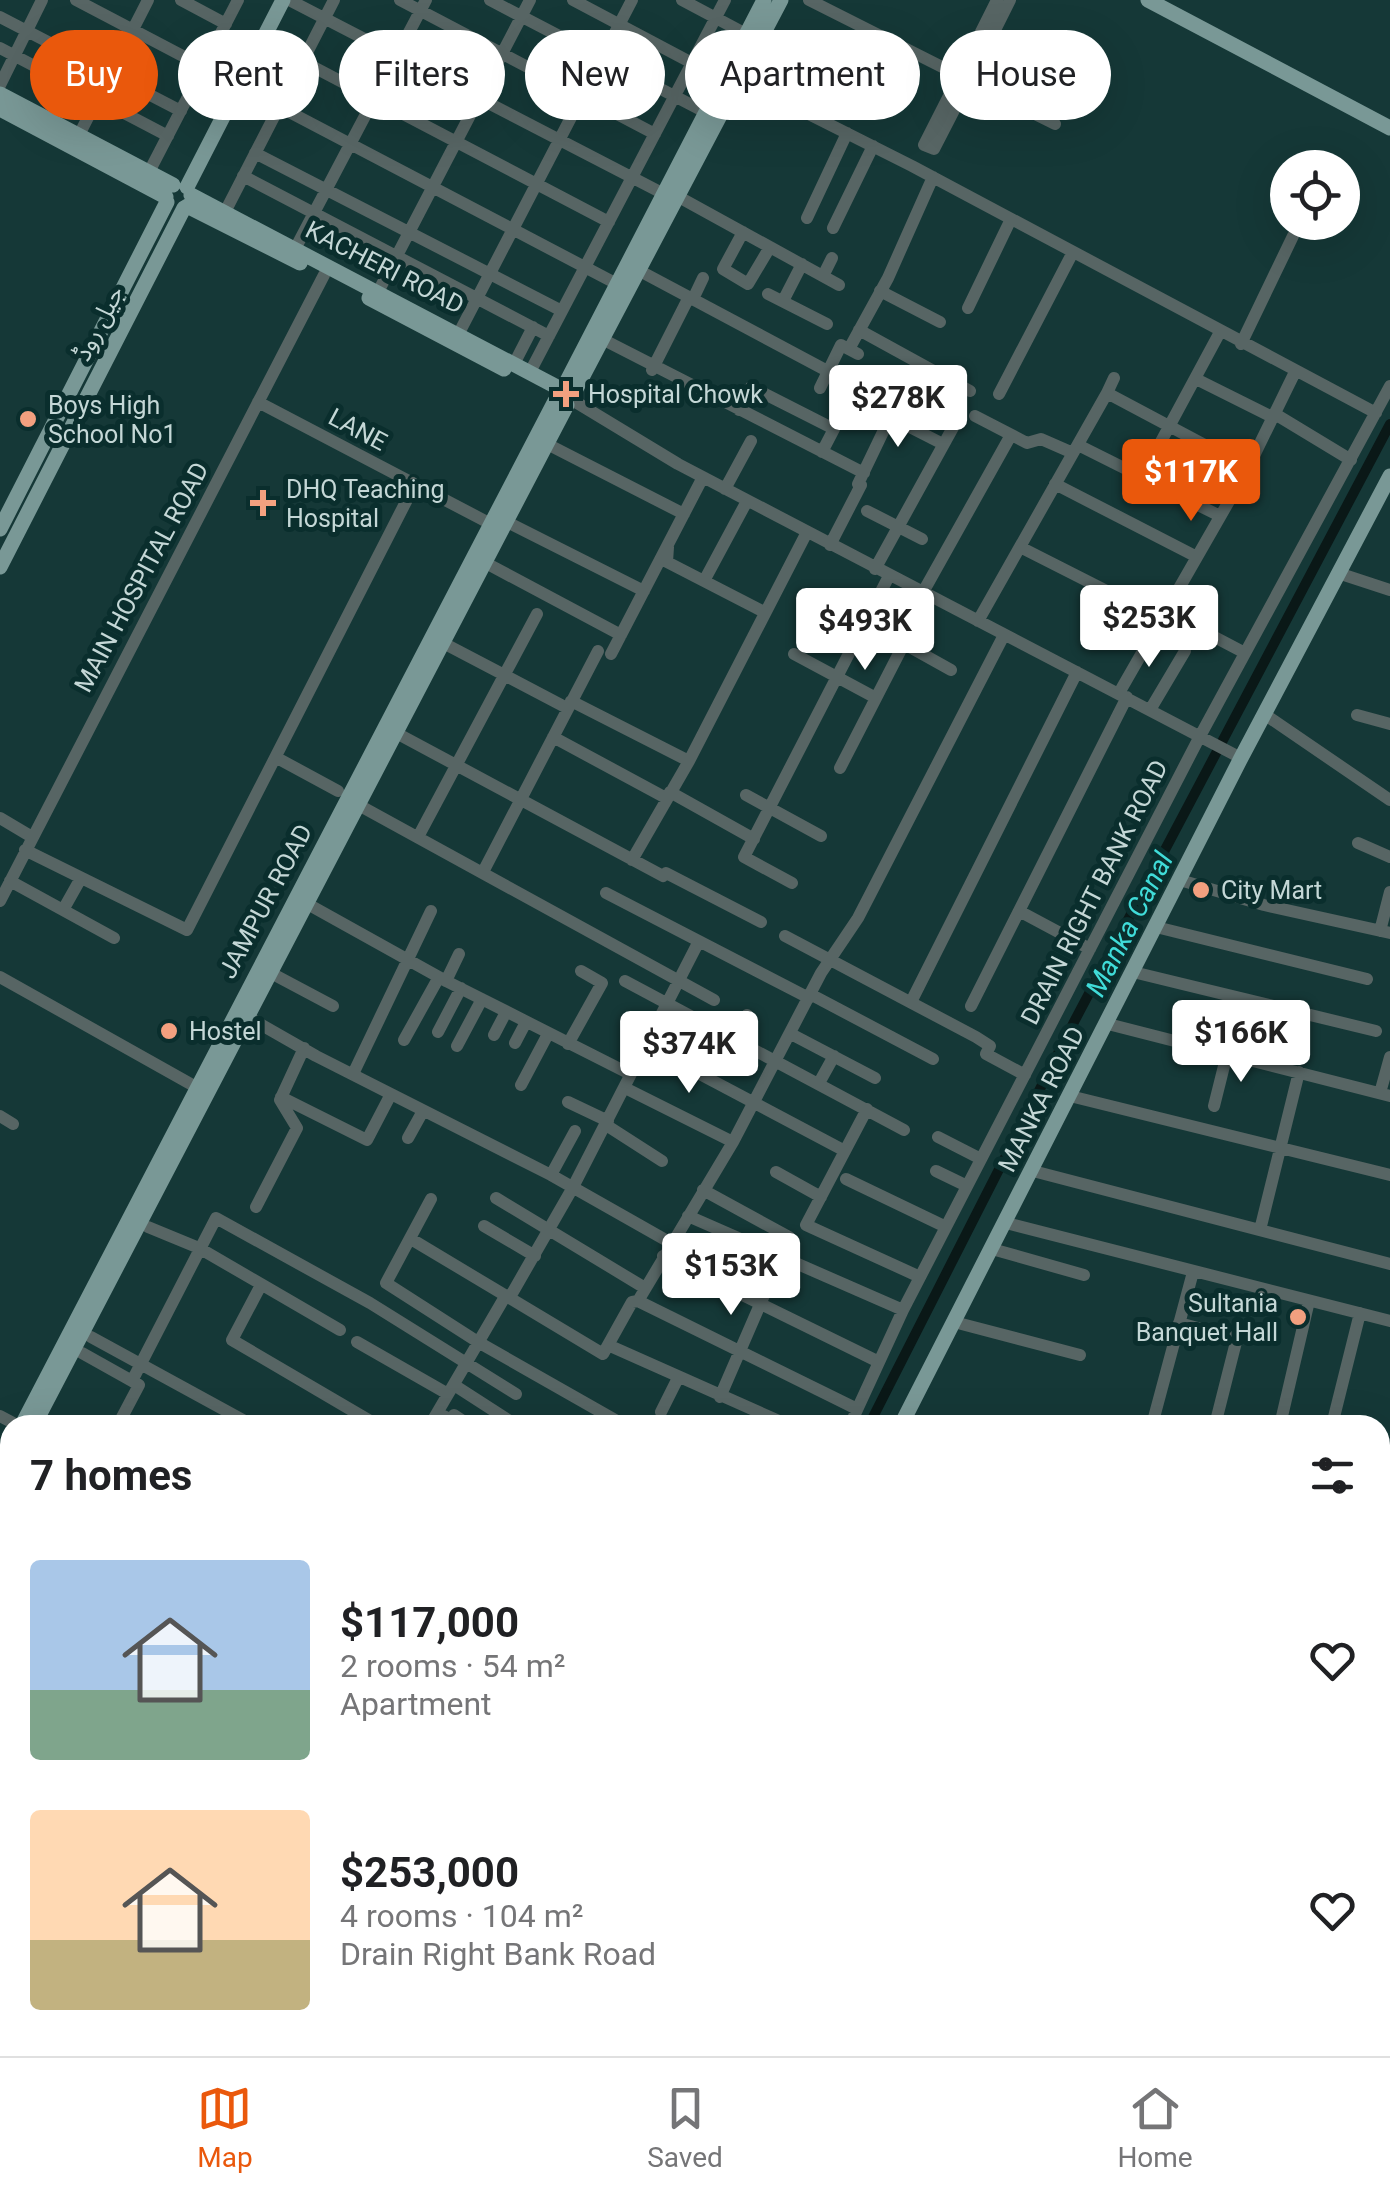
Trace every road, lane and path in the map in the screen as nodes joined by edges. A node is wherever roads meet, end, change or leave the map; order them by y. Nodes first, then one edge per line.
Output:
1 (42, 0) edge
2 (76, 0) edge
3 (148, 0) edge
4 (181, 0) edge
5 (238, 0) edge
6 (286, 0) edge
7 (334, 0) edge
8 (400, 0) edge
9 (490, 0) edge
10 (530, 0) edge
11 (573, 0) edge
12 (632, 0) edge
13 (682, 0) edge
14 (724, 0) edge
15 (764, 0) edge
16 (780, 0) edge
17 (809, 0) edge
18 (996, 0) edge
19 (1010, 0) edge
20 (1148, 0) edge
21 (423, 5) edge
22 (0, 17) edge
23 (522, 17) junction
24 (716, 17) junction
25 (324, 18) junction
26 (226, 24) junction
27 (619, 24) junction
28 (133, 30) joint
29 (223, 30) edge
30 (270, 30) edge
31 (318, 30) edge
32 (347, 30) edge
33 (410, 30) edge
34 (463, 30) edge
35 (547, 30) edge
36 (616, 30) edge
37 (709, 30) edge
38 (739, 30) edge
39 (748, 30) edge
40 (764, 30) edge
41 (983, 30) edge
42 (992, 30) edge
43 (26, 31) junction
44 (30, 33) edge
45 (0, 48) edge
46 (505, 48) edge
47 (14, 55) junction
48 (685, 59) edge
49 (30, 64) edge
50 (940, 66) edge
51 (685, 76) edge
52 (963, 77) joint
53 (0, 84) edge
54 (665, 91) edge
55 (0, 94) edge
56 (674, 96) junction
57 (685, 102) edge
58 (0, 109) edge
59 (505, 113) edge
60 (178, 116) edge
61 (87, 120) edge
62 (137, 120) edge
63 (221, 120) edge
64 (272, 120) edge
65 (305, 120) edge
66 (363, 120) edge
67 (414, 120) edge
68 (467, 120) edge
69 (569, 120) edge
70 (628, 120) edge
71 (702, 120) edge
72 (715, 120) edge
73 (822, 120) edge
74 (1047, 120) edge
75 (1055, 124) dead end
76 (1390, 128) edge
77 (848, 133) junction
78 (655, 134) junction
79 (78, 135) junction
80 (168, 136) junction
81 (558, 141) junction
82 (456, 142) junction
83 (350, 144) junction
84 (872, 146) junction
85 (255, 153) junction
86 (149, 172) junction
87 (243, 176) junction
88 (632, 177) junction
89 (933, 177) junction
90 (536, 184) junction
91 (432, 187) junction
92 (326, 190) junction
93 (670, 195) junction
94 (179, 197) junction
95 (225, 212) junction
96 (314, 213) junction
97 (807, 218) dead end
98 (1011, 219) junction
99 (609, 222) junction
100 (833, 228) dead end
101 (513, 229) junction
102 (409, 232) junction
103 (743, 232) junction
104 (788, 238) dead end
105 (1291, 240) edge
106 (295, 249) junction
107 (775, 250) junction
108 (1074, 252) junction
109 (397, 256) junction
110 (832, 258) dead end
111 (802, 264) junction
112 (585, 267) junction
113 (638, 270) junction
114 (490, 274) junction
115 (324, 275) junction
116 (823, 276) junction
117 (703, 278) dead end
118 (618, 284) junction
119 (839, 285) dead end
120 (880, 291) junction
121 (378, 292) junction
122 (768, 294) dead end
123 (477, 298) junction
124 (691, 298) junction
125 (783, 301) junction
126 (968, 308) dead end
127 (562, 310) junction
128 (940, 322) dead end
129 (826, 324) dead end
130 (533, 327) junction
131 (858, 330) junction
132 (1220, 332) junction
133 (459, 333) junction
134 (549, 336) junction
135 (602, 338) junction
136 (1241, 344) junction
137 (514, 364) junction
138 (653, 369) junction
139 (828, 371) junction
140 (530, 372) junction
141 (1295, 372) junction
142 (1114, 378) dead end
143 (1196, 378) junction
144 (1390, 386) edge
145 (820, 388) dead end
146 (970, 391) dead end
147 (1107, 393) junction
148 (564, 394) junction
149 (999, 394) dead end
150 (258, 402) junction
151 (739, 410) junction
152 (1376, 413) junction
153 (975, 416) dead end
154 (1274, 416) junction
155 (890, 417) junction
156 (956, 422) dead end
157 (1168, 426) junction
158 (1011, 435) junction
159 (752, 441) dead end
160 (944, 444) junction
161 (551, 446) dead end
162 (1076, 449) junction
163 (822, 452) junction
164 (1350, 460) junction
165 (1248, 468) junction
166 (864, 473) junction
167 (1142, 475) junction
168 (1390, 476) edge
169 (703, 477) junction
170 (415, 484) junction
171 (1056, 484) junction
172 (725, 489) junction
173 (747, 500) junction
174 (1382, 507) edge
175 (867, 511) dead end
176 (684, 514) junction
177 (1220, 516) junction
178 (497, 523) junction
179 (898, 527) junction
180 (0, 529) edge
181 (806, 532) junction
182 (922, 540) dead end
183 (668, 545) junction
184 (830, 545) junction
185 (1020, 547) junction
186 (1196, 558) junction
187 (484, 562) junction
188 (0, 567) edge
189 (882, 572) junction
190 (1338, 573) junction
191 (704, 581) junction
192 (1390, 590) edge
193 (644, 591) junction
194 (925, 596) junction
195 (764, 612) junction
196 (536, 614) dead end
197 (1162, 619) junction
198 (978, 621) junction
199 (865, 622) junction
200 (1205, 632) dead end
201 (621, 634) junction
202 (1004, 635) junction
203 (903, 645) junction
204 (447, 646) dead end
205 (1185, 651) dead end
206 (1245, 653) junction
207 (794, 654) dead end
208 (951, 670) dead end
209 (1076, 672) junction
210 (504, 676) junction
211 (837, 678) junction
212 (1123, 695) junction
213 (876, 698) junction
214 (569, 705) junction
215 (1150, 710) junction
216 (1264, 714) junction
217 (1357, 715) dead end
218 (1390, 724) edge
219 (400, 736) dead end
220 (554, 737) junction
221 (1198, 738) junction
222 (1234, 755) junction
223 (277, 758) junction
224 (689, 761) junction
225 (457, 766) junction
226 (840, 768) dead end
227 (338, 791) dead end
228 (668, 795) junction
229 (746, 795) dead end
230 (1390, 799) edge
231 (522, 801) junction
232 (364, 808) dead end
233 (770, 808) junction
234 (0, 818) edge
235 (32, 836) junction
236 (821, 836) dead end
237 (418, 837) junction
238 (754, 838) junction
239 (1358, 843) dead end
240 (25, 850) junction
241 (1390, 857) edge
242 (632, 860) junction
243 (483, 872) junction
244 (81, 878) junction
245 (1180, 880) junction
246 (10, 881) junction
247 (792, 883) dead end
248 (1390, 892) edge
249 (606, 893) dead end
250 (0, 899) edge
251 (314, 907) dead end
252 (64, 910) junction
253 (431, 911) dead end
254 (1018, 911) junction
255 (762, 922) dead end
256 (1156, 927) junction
257 (1385, 932) edge
258 (785, 936) dead end
259 (114, 938) dead end
260 (699, 942) junction
261 (1090, 949) junction
262 (459, 954) dead end
263 (408, 959) junction
264 (830, 960) junction
265 (581, 971) dead end
266 (269, 972) junction
267 (1133, 972) junction
268 (0, 977) edge
269 (442, 979) junction
270 (1368, 980) dead end
271 (625, 981) dead end
272 (678, 981) junction
273 (461, 988) junction
274 (810, 996) junction
275 (482, 999) junction
276 (714, 1000) dead end
277 (910, 1002) junction
278 (666, 1004) junction
279 (334, 1006) dead end
280 (971, 1006) dead end
281 (506, 1012) junction
282 (747, 1014) dead end
283 (246, 1016) junction
284 (526, 1022) junction
285 (1108, 1024) junction
286 (1376, 1031) dead end
287 (438, 1032) dead end
288 (548, 1034) junction
289 (791, 1034) junction
290 (494, 1035) dead end
291 (734, 1039) junction
292 (404, 1040) dead end
293 (516, 1043) dead end
294 (568, 1044) junction
295 (645, 1045) junction
296 (457, 1046) dead end
297 (304, 1048) junction
298 (1227, 1054) junction
299 (834, 1056) junction
300 (1390, 1057) edge
301 (933, 1059) dead end
302 (777, 1061) junction
303 (1299, 1072) junction
304 (353, 1074) junction
305 (1024, 1075) junction
306 (875, 1078) dead end
307 (628, 1081) junction
308 (819, 1084) junction
309 (521, 1085) dead end
310 (196, 1087) junction
311 (391, 1094) junction
312 (1385, 1094) edge
313 (1070, 1096) junction
314 (281, 1098) junction
315 (568, 1102) dead end
316 (754, 1104) junction
317 (1214, 1106) dead end
318 (867, 1109) junction
319 (423, 1111) junction
320 (0, 1116) edge
321 (607, 1123) junction
322 (13, 1124) dead end
323 (576, 1130) dead end
324 (904, 1130) dead end
325 (938, 1137) dead end
326 (408, 1138) dead end
327 (733, 1142) junction
328 (1280, 1148) junction
329 (844, 1151) junction
330 (981, 1159) junction
331 (662, 1161) dead end
332 (936, 1171) dead end
333 (1032, 1171) junction
334 (776, 1172) dead end
335 (551, 1175) junction
336 (1390, 1175) edge
337 (846, 1179) dead end
338 (967, 1186) junction
339 (572, 1189) junction
340 (704, 1190) junction
341 (820, 1196) junction
342 (496, 1198) dead end
343 (431, 1199) dead end
344 (256, 1207) dead end
345 (688, 1216) junction
346 (1006, 1223) junction
347 (484, 1226) dead end
348 (946, 1227) junction
349 (148, 1228) dead end
350 (1260, 1230) junction
351 (550, 1231) junction
352 (788, 1237) dead end
353 (410, 1239) junction
354 (671, 1243) junction
355 (199, 1248) junction
356 (992, 1249) junction
357 (534, 1256) junction
358 (664, 1256) junction
359 (781, 1256) junction
360 (1390, 1264) edge
361 (1192, 1272) junction
362 (1084, 1275) dead end
363 (920, 1277) junction
364 (261, 1285) junction
365 (646, 1288) junction
366 (508, 1296) junction
367 (638, 1301) junction
368 (1309, 1301) junction
369 (760, 1304) junction
370 (904, 1310) junction
371 (1360, 1313) junction
372 (1390, 1320) edge
373 (954, 1322) junction
374 (1179, 1323) junction
375 (340, 1330) dead end
376 (91, 1337) dead end
377 (357, 1342) dead end
378 (478, 1342) junction
379 (608, 1345) junction
380 (82, 1353) dead end
381 (740, 1353) junction
382 (1080, 1355) dead end
383 (466, 1362) junction
384 (879, 1362) junction
385 (140, 1364) junction
386 (678, 1378) junction
387 (132, 1381) junction
388 (451, 1389) junction
389 (516, 1394) dead end
390 (720, 1398) junction
391 (857, 1410) junction
392 (661, 1412) dead end
393 (24, 1415) edge
394 (39, 1415) edge
395 (123, 1415) edge
396 (234, 1415) edge
397 (360, 1415) edge
398 (436, 1415) edge
399 (498, 1415) edge
400 (603, 1415) edge
401 (763, 1415) edge
402 (855, 1415) edge
403 (905, 1415) edge
404 (1155, 1415) edge
405 (1218, 1415) edge
406 (1282, 1415) edge
407 (1334, 1415) edge

1 - 43 street
2 - 28 street
3 - 28 street
4 - 26 street
5 - 26 street
6 - 25 street
6 - 30 main road, جیل روڈ
7 - 25 street
8 - 21 street
9 - 23 street
10 - 23 street
11 - 27 street
12 - 27 street
13 - 24 street
14 - 24 street
15 - 39 main road, JAMPUR ROAD
16 - 40 main road, JAMPUR ROAD
17 - 50 street
18 - 41 street
19 - 42 street
20 - 76 main road
21 - 33 street
21 - 34 street
22 - 43 street
23 - 35 street
23 - 46 street
24 - 37 street
24 - 38 street
25 - 31 street
25 - 32 street
26 - 29 street
27 - 36 street
27 - 48 street
43 - 44 street
43 - 47 street
45 - 47 street
47 - 49 street
47 - 53 street
51 - 56 street
52 - 52 street
54 - 56 street
55 - 79 main road, KACHERI ROAD
56 - 57 street
56 - 78 street
58 - 94 main road, KACHERI ROAD
59 - 81 street
60 - 80 street
61 - 79 street
62 - 80 street
63 - 94 main road, جیل روڈ
64 - 85 street
65 - 83 street
66 - 83 street
67 - 82 street
68 - 82 street
69 - 81 street
70 - 78 street
71 - 93 main road, JAMPUR ROAD
72 - 93 main road, JAMPUR ROAD
73 - 77 street
74 - 75 street
77 - 84 street
77 - 97 street
78 - 88 street
79 - 86 main road, KACHERI ROAD
80 - 86 street
81 - 88 street
81 - 90 street
82 - 90 street
82 - 91 street
83 - 91 street
83 - 92 street
84 - 89 street
84 - 100 street
85 - 87 street
85 - 92 street
86 - 94 main road, KACHERI ROAD
87 - 95 street
87 - 96 street
88 - 93 street
88 - 99 street
89 - 98 street
89 - 120 street
90 - 99 street
90 - 101 street
91 - 101 street
91 - 102 street
92 - 96 street
92 - 102 street
93 - 103 street
93 - 113 main road, JAMPUR ROAD
93 - 118 main road, JAMPUR ROAD
94 - 95 main road, KACHERI ROAD
94 - 115 main road, KACHERI ROAD
94 - 180 main road, جیل روڈ
94 - 188 main road, جیل روڈ
95 - 106 main road, KACHERI ROAD
96 - 106 street
96 - 109 street
98 - 108 street
98 - 126 street
99 - 112 street
101 - 112 street
101 - 114 street
102 - 109 street
102 - 114 street
103 - 107 street
103 - 107 street
104 - 107 street
105 - 136 street
106 - 121 main road, KACHERI ROAD
107 - 111 street
108 - 132 street
108 - 149 street
109 - 121 street
109 - 123 street
110 - 116 street
111 - 116 street
111 - 125 street
112 - 118 street
112 - 127 street
113 - 124 street
113 - 135 main road, JAMPUR ROAD
114 - 123 street
114 - 127 street
115 - 148 main road, KACHERI ROAD
115 - 150 street, MAIN HOSPITAL ROAD
116 - 119 street
117 - 124 street
118 - 148 main road, JAMPUR ROAD
120 - 128 street
120 - 131 street
121 - 133 main road, KACHERI ROAD
122 - 125 street
123 - 130 street
123 - 133 street
124 - 138 street
124 - 139 street
125 - 129 street
127 - 134 street
130 - 134 street
130 - 137 street
131 - 139 street
131 - 146 street
132 - 136 street
132 - 143 street
133 - 137 main road, KACHERI ROAD
134 - 140 street
135 - 138 street
135 - 148 main road, JAMPUR ROAD
136 - 141 street
137 - 140 main road, KACHERI ROAD
138 - 151 street
139 - 145 street
139 - 155 street
140 - 148 main road, KACHERI ROAD
141 - 152 street
141 - 154 street
142 - 147 street
143 - 154 street
143 - 157 street
144 - 152 street, DRAIN RIGHT BANK ROAD
147 - 157 street
147 - 162 street
148 - 169 street
148 - 178 main road, JAMPUR ROAD
150 - 170 street, LANE
150 - 235 street, MAIN HOSPITAL ROAD
151 - 163 street
151 - 163 street
152 - 164 street, DRAIN RIGHT BANK ROAD
153 - 158 street
154 - 164 street
154 - 165 street
155 - 160 street
155 - 166 street
156 - 160 street
157 - 165 street
157 - 167 street
158 - 162 street
158 - 194 street
159 - 172 street
160 - 179 street
161 - 176 street
162 - 167 street
162 - 171 street
163 - 166 street
164 - 206 street, DRAIN RIGHT BANK ROAD
165 - 177 street
166 - 184 street
167 - 177 street
168 - 174 main road, MANKA ROAD
169 - 172 street
169 - 176 street
170 - 178 street, LANE
170 - 223 street
171 - 185 street
171 - 186 street
172 - 173 street
173 - 181 street
173 - 191 street
174 - 190 main road, MANKA ROAD
175 - 179 street
176 - 183 street
177 - 186 street
178 - 187 main road, JAMPUR ROAD
178 - 193 street, LANE
178 - 310 main road, JAMPUR ROAD
179 - 182 street
179 - 189 street
181 - 184 street
181 - 195 street
183 - 191 street
183 - 193 street
184 - 189 street
185 - 197 street
185 - 198 street
186 - 197 street
187 - 201 street
187 - 266 main road, JAMPUR ROAD
189 - 194 street
189 - 199 street
190 - 192 street
190 - 216 main road, MANKA ROAD
191 - 195 street
193 - 201 street
194 - 198 street
194 - 203 street
195 - 224 street
196 - 210 street
197 - 212 street
198 - 202 street
199 - 203 street
199 - 211 street
200 - 206 street
201 - 214 street
202 - 209 street
202 - 264 street
203 - 208 street
203 - 213 street
204 - 210 street
205 - 215 street
206 - 221 street, DRAIN RIGHT BANK ROAD
207 - 211 street
209 - 212 street
209 - 277 street
210 - 214 street
210 - 225 street
211 - 213 street
211 - 233 street
212 - 215 street
212 - 254 street
213 - 226 street
214 - 220 street
214 - 224 street
215 - 221 street
216 - 222 main road, MANKA ROAD
216 - 230 street
217 - 218 street
219 - 225 street
220 - 228 street
220 - 231 street
221 - 222 street
221 - 261 street, DRAIN RIGHT BANK ROAD
222 - 245 main road, MANKA ROAD
223 - 227 street
223 - 244 street
224 - 228 street
225 - 231 street
225 - 237 street
228 - 238 street
228 - 242 street
229 - 233 street
231 - 242 street
231 - 243 street
232 - 237 street
233 - 236 street
233 - 238 street
234 - 235 street
235 - 240 street, MAIN HOSPITAL ROAD
237 - 243 street
238 - 247 street
239 - 241 street
240 - 244 street
240 - 246 street, MAIN HOSPITAL ROAD
242 - 255 street
243 - 272 street
244 - 252 street
245 - 256 main road, MANKA ROAD
245 - 257 street
246 - 250 street, MAIN HOSPITAL ROAD
246 - 252 street
248 - 257 street
249 - 260 street
251 - 263 street
252 - 259 street
253 - 263 street
254 - 261 street
254 - 280 street
256 - 267 main road, MANKA ROAD
256 - 270 street
258 - 264 street
260 - 272 street
260 - 274 street
261 - 305 street, DRAIN RIGHT BANK ROAD
262 - 269 street
263 - 269 street
263 - 304 street
264 - 274 street
264 - 277 street
265 - 294 street
266 - 279 street
266 - 283 main road, JAMPUR ROAD
267 - 285 main road, MANKA ROAD
267 - 286 street
268 - 310 street
269 - 273 street
269 - 292 street
271 - 278 street
272 - 276 street
272 - 278 street
273 - 275 street
273 - 287 street
274 - 289 street
274 - 301 street
275 - 281 street
275 - 296 street
277 - 305 street
278 - 291 street
278 - 295 street
281 - 284 street
281 - 290 street
282 - 291 street
283 - 297 street
283 - 394 main road, JAMPUR ROAD
284 - 288 street
284 - 293 street
285 - 298 street
285 - 313 main road, MANKA ROAD
288 - 294 street
288 - 309 street
289 - 299 street
289 - 302 street
291 - 302 street
294 - 307 street
295 - 307 street
295 - 316 street
297 - 304 street
297 - 314 street
298 - 303 street
298 - 317 street
299 - 306 street
299 - 308 street
300 - 312 street
302 - 308 street
302 - 316 street
303 - 312 street
303 - 328 street
304 - 311 street
305 - 330 street, DRAIN RIGHT BANK ROAD
307 - 321 street
307 - 327 street
308 - 318 street
310 - 393 main road, JAMPUR ROAD
311 - 314 street
311 - 319 street
313 - 328 street
313 - 333 main road, MANKA ROAD
314 - 344 street
315 - 321 street
316 - 327 street
316 - 329 street
318 - 324 street
318 - 329 street
319 - 326 street
319 - 335 street
320 - 322 street
321 - 331 street
321 - 339 street
323 - 335 street
325 - 330 street
327 - 340 street
328 - 336 street
328 - 350 street
329 - 341 street
330 - 338 street, DRAIN RIGHT BANK ROAD
332 - 338 street
333 - 346 main road, MANKA ROAD
333 - 350 street
334 - 341 street
335 - 339 street
337 - 348 street
338 - 348 street, DRAIN RIGHT BANK ROAD
339 - 351 street
339 - 354 street
340 - 345 street
340 - 352 street
341 - 363 street
342 - 351 street
343 - 353 street
345 - 354 street
345 - 359 street
346 - 356 main road, MANKA ROAD
346 - 361 street
347 - 357 street
348 - 363 street, DRAIN RIGHT BANK ROAD
349 - 355 street
350 - 360 street
351 - 357 street
351 - 365 street
353 - 366 street
353 - 378 street
354 - 358 street
355 - 364 street
355 - 383 street
355 - 385 street
356 - 362 street
356 - 373 main road, MANKA ROAD
357 - 366 street
358 - 365 street
358 - 369 street
359 - 369 street
359 - 370 street
361 - 368 street
361 - 374 street
363 - 370 street, DRAIN RIGHT BANK ROAD
364 - 375 street
364 - 397 street
365 - 367 street
366 - 378 street
366 - 379 street
367 - 379 street
367 - 381 street
368 - 371 street
368 - 406 street
369 - 381 street
369 - 384 street
370 - 384 street, DRAIN RIGHT BANK ROAD
371 - 372 street
371 - 407 street
373 - 382 street
373 - 403 main road, MANKA ROAD
374 - 404 street
374 - 405 street
376 - 385 street
377 - 388 street
378 - 383 street
378 - 400 street
379 - 386 street
380 - 387 street
381 - 390 street
381 - 391 street
383 - 388 street
383 - 389 street
384 - 391 street, DRAIN RIGHT BANK ROAD
385 - 387 street
385 - 396 street
386 - 390 street
386 - 392 street
387 - 395 street
388 - 398 street
388 - 399 street
390 - 401 street
391 - 402 street, DRAIN RIGHT BANK ROAD

